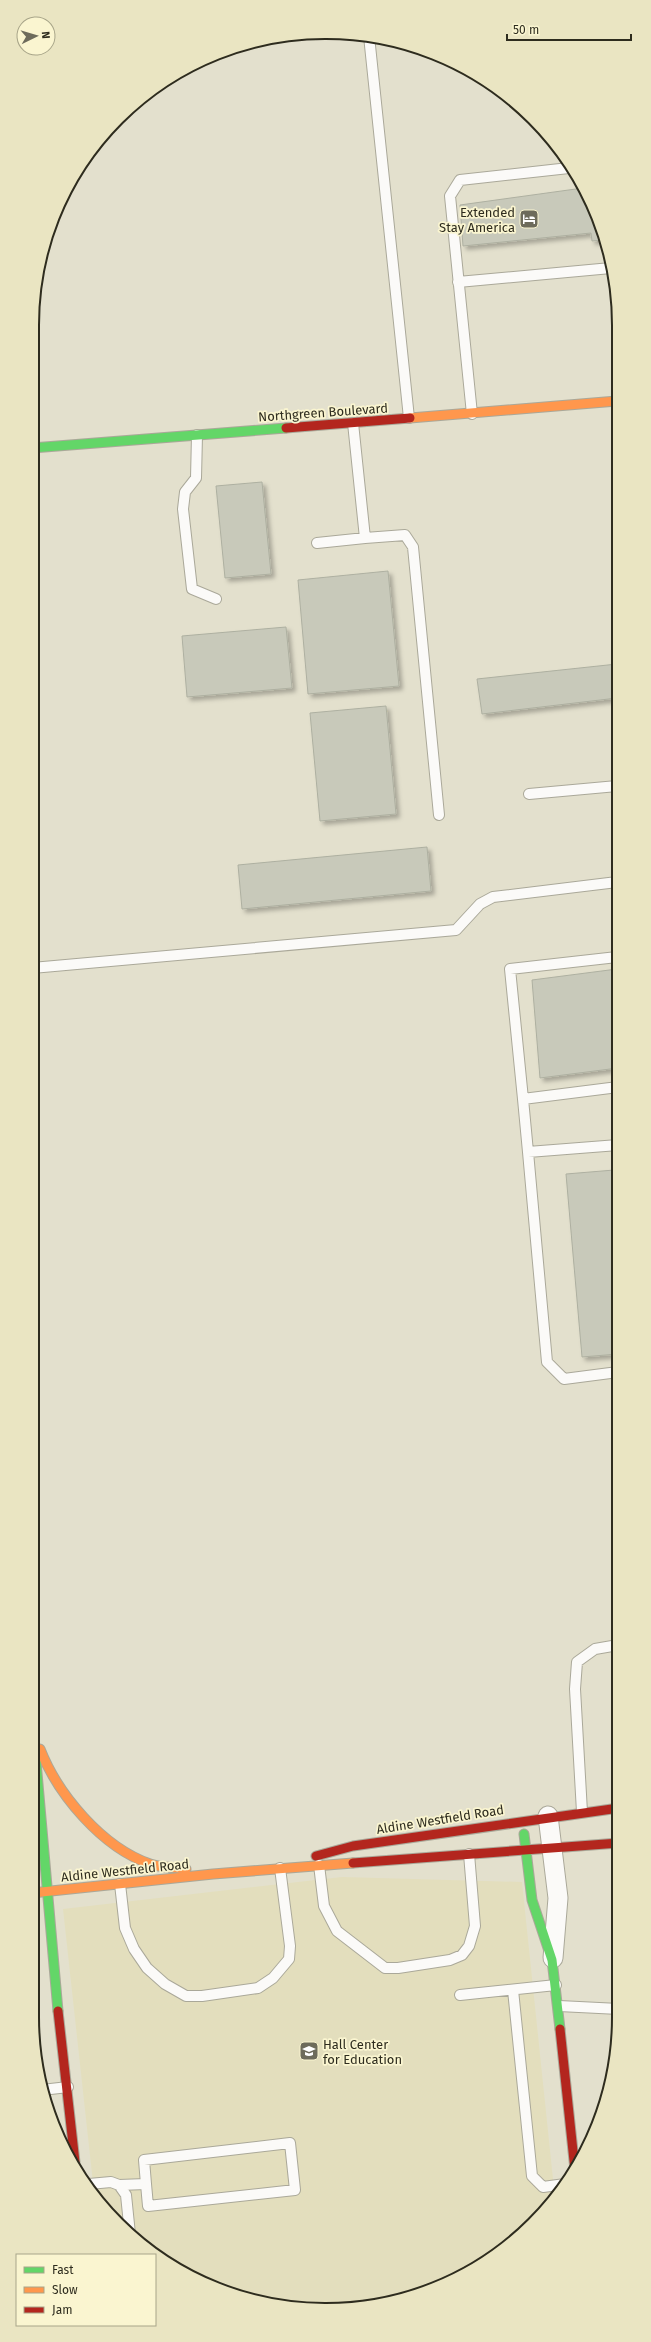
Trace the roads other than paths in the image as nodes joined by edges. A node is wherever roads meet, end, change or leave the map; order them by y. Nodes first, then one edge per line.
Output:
1 (370, 42) edge
2 (565, 168) edge
3 (606, 268) edge
4 (458, 282) junction
5 (612, 401) edge
6 (472, 414) junction
7 (409, 418) junction
8 (353, 423) junction
9 (197, 435) junction
10 (39, 447) edge
11 (365, 538) junction
12 (317, 543) dead end
13 (216, 599) dead end
14 (612, 786) edge
15 (529, 794) dead end
16 (439, 815) dead end
17 (612, 883) edge
18 (612, 958) edge
19 (39, 967) edge
20 (612, 1088) edge
21 (523, 1099) junction
22 (612, 1145) edge
23 (528, 1152) junction
24 (612, 1373) edge
25 (612, 1646) edge
26 (39, 1744) edge
27 (39, 1802) edge
28 (612, 1809) edge
29 (582, 1812) junction
30 (548, 1816) junction
31 (523, 1820) junction
32 (612, 1844) edge
33 (552, 1848) junction
34 (526, 1850) junction
35 (469, 1854) junction
36 (319, 1866) junction
37 (280, 1868) junction
38 (268, 1869) junction
39 (213, 1874) junction
40 (120, 1884) junction
41 (39, 1892) edge
42 (46, 1892) junction
43 (552, 1960) junction
44 (556, 1985) junction
45 (513, 1990) junction
46 (460, 1995) dead end
47 (559, 2006) junction
48 (612, 2009) edge
49 (68, 2087) junction
50 (49, 2089) edge
51 (74, 2154) edge
52 (574, 2160) edge
53 (93, 2184) edge
54 (146, 2184) junction
55 (119, 2185) junction
56 (558, 2185) edge
57 (129, 2225) edge

1 - 7 lane
2 - 4 lane
3 - 4 lane
4 - 6 lane
5 - 6 street, Northgreen Boulevard
6 - 7 street, Northgreen Boulevard
7 - 8 street, Northgreen Boulevard
8 - 9 street, Northgreen Boulevard
8 - 11 lane
9 - 10 street, Northgreen Boulevard
9 - 13 lane
11 - 12 lane
11 - 16 lane
14 - 15 lane
17 - 19 lane
18 - 21 lane
20 - 21 lane
21 - 23 lane
22 - 23 lane
23 - 24 lane
25 - 29 lane
26 - 39 street
27 - 42 street
28 - 29 street, Aldine Westfield Road
29 - 30 street, Aldine Westfield Road
30 - 31 street, Aldine Westfield Road
30 - 33 street
31 - 34 street
31 - 38 street, Aldine Westfield Road
32 - 33 street, Aldine Westfield Road
33 - 34 street, Aldine Westfield Road
33 - 43 street
34 - 35 street, Aldine Westfield Road
34 - 43 street
35 - 36 street, Aldine Westfield Road
35 - 36 lane
36 - 37 street, Aldine Westfield Road
37 - 38 street, Aldine Westfield Road
37 - 40 lane
38 - 39 street, Aldine Westfield Road
39 - 40 street, Aldine Westfield Road
40 - 42 street, Aldine Westfield Road
41 - 42 street, Aldine Westfield Road
42 - 49 street
43 - 44 street
44 - 45 lane
44 - 47 street
45 - 46 lane
45 - 56 lane
47 - 48 lane
47 - 52 street
49 - 50 lane
49 - 51 street
53 - 55 lane
54 - 54 lane
54 - 55 lane
55 - 57 lane

